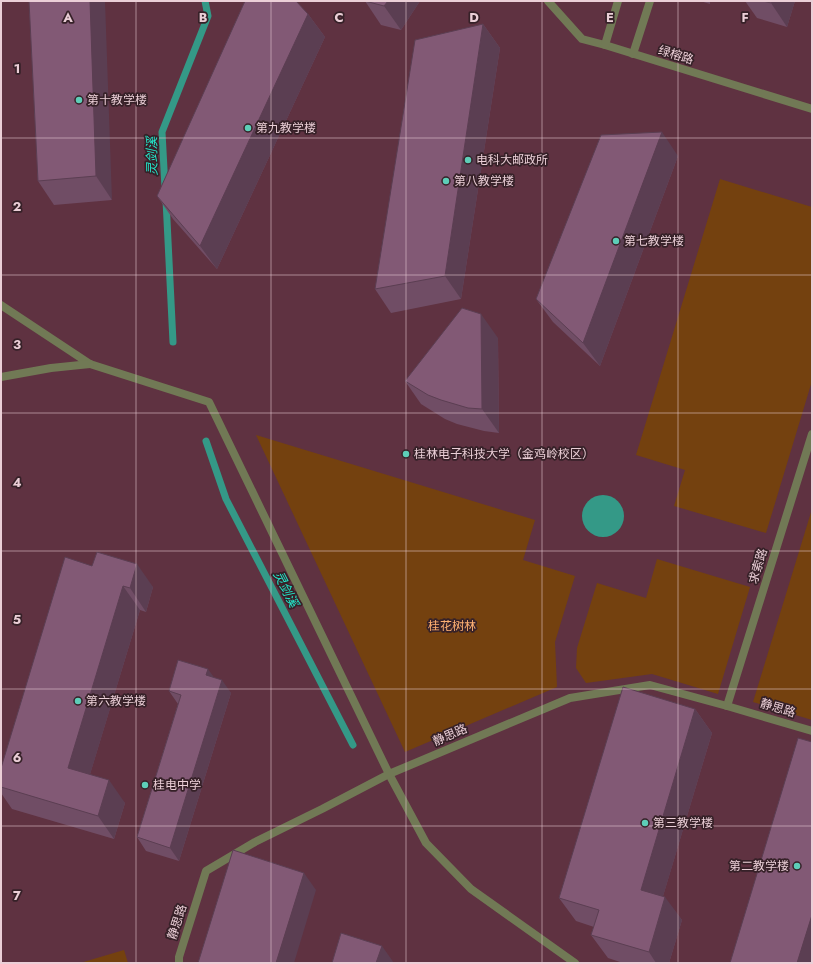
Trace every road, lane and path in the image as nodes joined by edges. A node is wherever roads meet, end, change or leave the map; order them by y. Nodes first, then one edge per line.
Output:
1 (548, 1) edge
2 (618, 1) edge
3 (650, 1) edge
4 (604, 45) junction
5 (633, 54) junction
6 (812, 109) edge
7 (1, 305) edge
8 (90, 364) junction
9 (1, 377) edge
10 (812, 434) edge
11 (727, 706) junction
12 (812, 731) edge
13 (389, 774) junction
14 (179, 963) edge
15 (575, 963) edge

1 - 4 lane, 绿榕路
2 - 4 lane
3 - 5 lane
4 - 5 lane, 绿榕路
5 - 6 lane, 绿榕路
7 - 8 lane
8 - 9 lane
8 - 13 lane
10 - 11 lane, 求索路
11 - 12 lane, 静思路
11 - 13 lane, 静思路
13 - 14 lane, 静思路
13 - 15 lane

